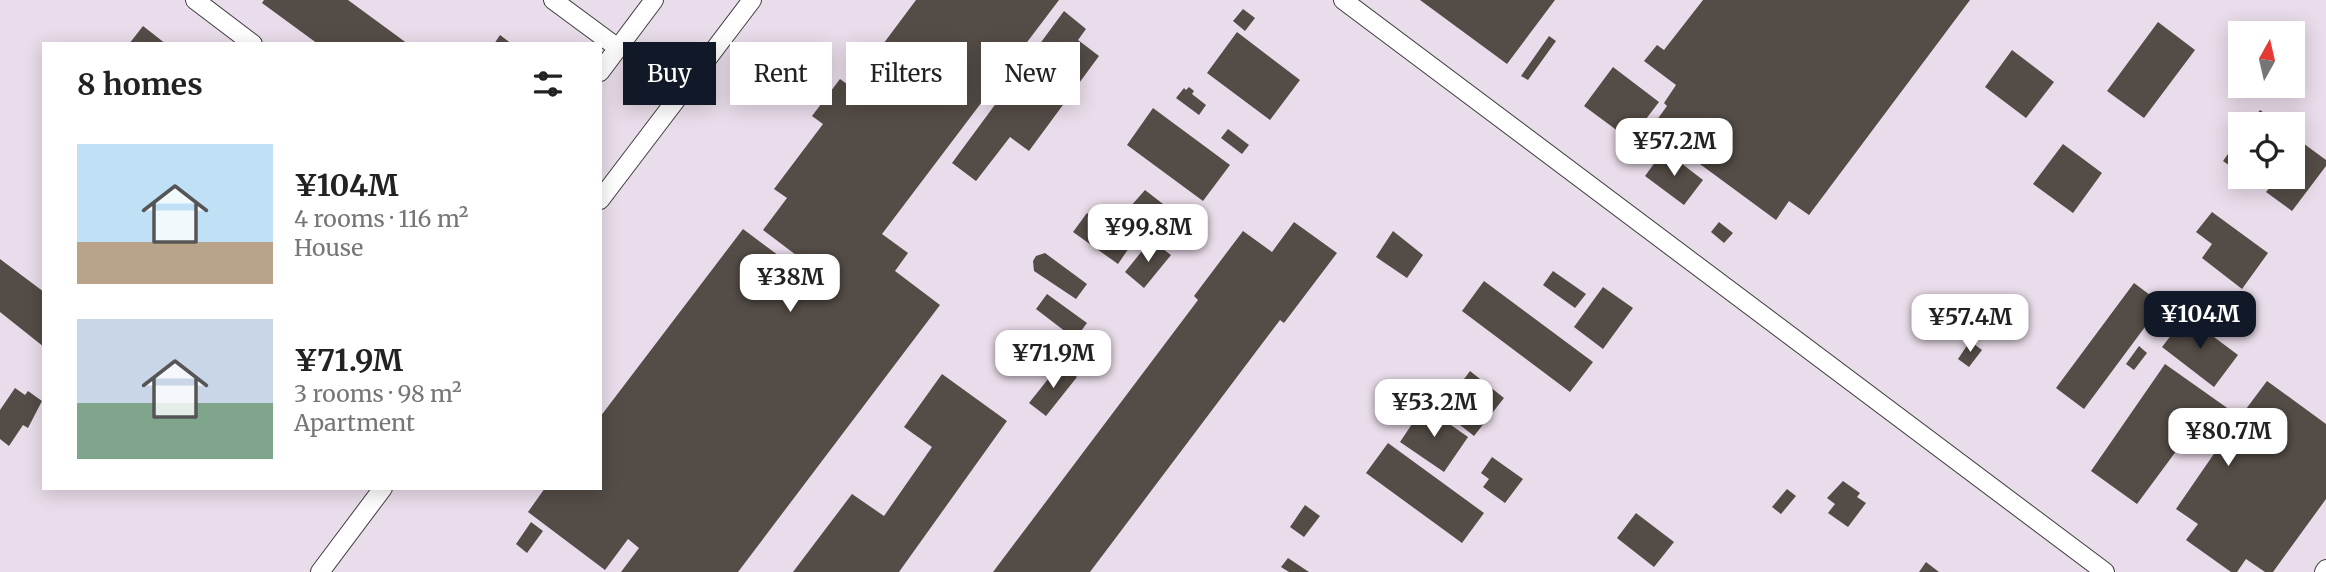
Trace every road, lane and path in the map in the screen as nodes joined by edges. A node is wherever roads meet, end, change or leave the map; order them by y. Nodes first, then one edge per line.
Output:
1 (195, 0) edge
2 (553, 0) edge
3 (654, 0) edge
4 (752, 0) edge
5 (1343, 0) edge
6 (250, 42) edge
7 (618, 48) junction
8 (602, 69) edge
9 (602, 197) edge
10 (382, 490) edge
11 (320, 572) edge
12 (2105, 572) edge

1 - 6 lane
2 - 7 lane
3 - 7 lane
4 - 9 lane
5 - 12 lane
7 - 8 lane
10 - 11 lane

